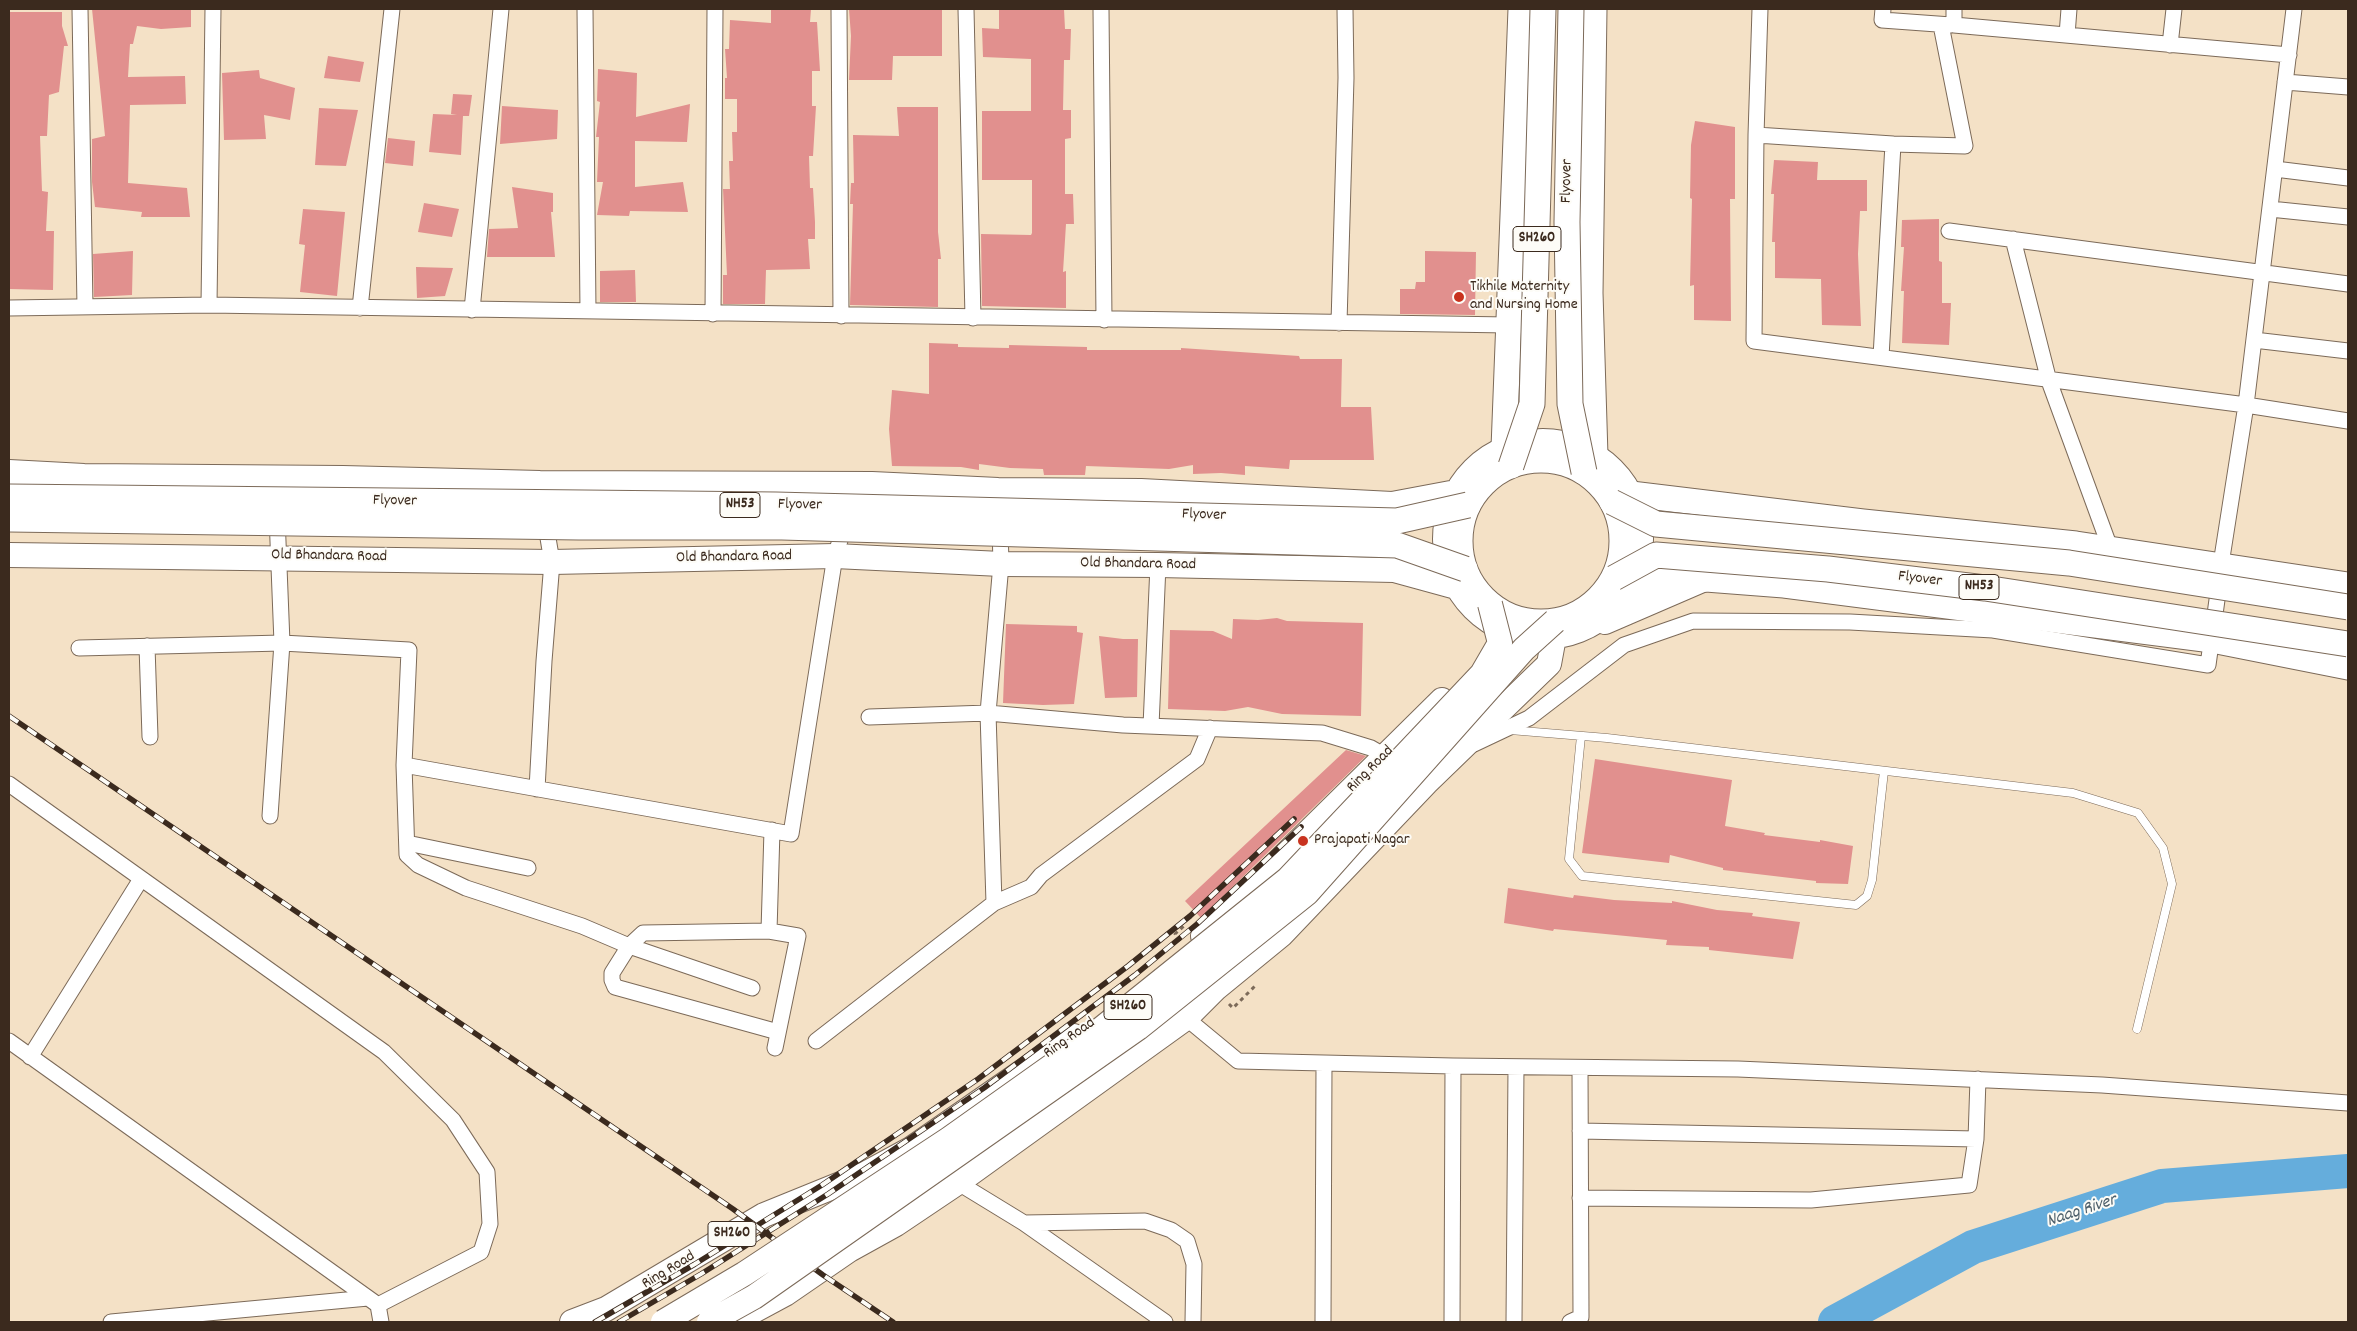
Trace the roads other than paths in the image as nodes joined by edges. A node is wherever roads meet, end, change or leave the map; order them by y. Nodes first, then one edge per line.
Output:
1 (80, 9) edge
2 (213, 9) edge
3 (392, 9) edge
4 (501, 9) edge
5 (585, 9) edge
6 (715, 9) edge
7 (839, 9) edge
8 (966, 9) edge
9 (1101, 9) edge
10 (1345, 9) edge
11 (1521, 9) edge
12 (1543, 9) edge
13 (1571, 9) edge
14 (1594, 9) edge
15 (1760, 9) edge
16 (1882, 9) edge
17 (1954, 9) edge
18 (2069, 9) edge
19 (2174, 9) edge
20 (2294, 9) edge
21 (1948, 25) junction
22 (2067, 36) junction
23 (2170, 45) junction
24 (2288, 55) junction
25 (2286, 82) junction
26 (2348, 87) edge
27 (1756, 135) junction
28 (1893, 144) junction
29 (2275, 169) junction
30 (2348, 178) edge
31 (2270, 209) junction
32 (2348, 217) edge
33 (1949, 231) dead end
34 (2013, 239) junction
35 (2262, 272) junction
36 (2348, 284) edge
37 (209, 305) junction
38 (85, 307) junction
39 (9, 308) edge
40 (360, 308) junction
41 (472, 310) junction
42 (588, 312) junction
43 (713, 314) junction
44 (840, 316) junction
45 (973, 318) junction
46 (1104, 320) junction
47 (1338, 323) junction
48 (1509, 325) junction
49 (2254, 340) junction
50 (2348, 352) edge
51 (1881, 357) junction
52 (2049, 381) junction
53 (2246, 405) junction
54 (2348, 421) edge
55 (1508, 457) junction
56 (1590, 464) junction
57 (9, 472) edge
58 (276, 478) junction
59 (540, 483) junction
60 (837, 484) junction
61 (998, 490) junction
62 (9, 496) edge
63 (1462, 498) junction
64 (1622, 498) junction
65 (9, 519) edge
66 (1863, 522) junction
67 (9, 554) edge
68 (279, 556) junction
69 (835, 556) junction
70 (552, 562) junction
71 (1001, 564) junction
72 (2222, 564) junction
73 (1158, 565) junction
74 (1460, 578) junction
75 (1706, 578) junction
76 (1623, 580) junction
77 (2348, 585) edge
78 (1857, 595) junction
79 (2348, 607) edge
80 (1487, 612) junction
81 (1555, 629) junction
82 (2212, 640) junction
83 (282, 643) junction
84 (2348, 644) edge
85 (147, 646) junction
86 (79, 648) dead end
87 (1549, 664) junction
88 (2348, 668) edge
89 (988, 714) junction
90 (869, 717) dead end
91 (1151, 726) junction
92 (1210, 728) junction
93 (1506, 730) junction
94 (1581, 736) junction
95 (150, 737) dead end
96 (1459, 750) junction
97 (1385, 756) junction
98 (404, 765) junction
99 (1884, 771) junction
100 (9, 784) edge
101 (537, 790) junction
102 (270, 816) dead end
103 (772, 830) junction
104 (407, 843) junction
105 (528, 868) dead end
106 (141, 879) junction
107 (994, 902) junction
108 (769, 931) junction
109 (629, 946) junction
110 (752, 988) dead end
111 (1186, 1018) junction
112 (2137, 1029) dead end
113 (778, 1032) junction
114 (816, 1041) dead end
115 (11, 1047) edge
116 (775, 1048) dead end
117 (30, 1057) junction
118 (1324, 1063) junction
119 (1453, 1066) junction
120 (1516, 1067) junction
121 (1580, 1068) junction
122 (1978, 1079) junction
123 (2348, 1103) edge
124 (1580, 1131) junction
125 (1976, 1138) junction
126 (910, 1149) junction
127 (957, 1183) junction
128 (1580, 1198) junction
129 (1024, 1223) junction
130 (373, 1301) junction
131 (111, 1322) edge
132 (381, 1322) edge
133 (572, 1322) edge
134 (663, 1322) edge
135 (708, 1322) edge
136 (732, 1322) edge
137 (1165, 1322) edge
138 (1193, 1322) edge
139 (1323, 1322) edge
140 (1452, 1322) edge
141 (1514, 1322) edge
142 (1570, 1322) edge

1 - 38 street
2 - 37 street
3 - 40 street
4 - 41 street
5 - 42 street
6 - 43 street
7 - 44 street
8 - 45 street
9 - 46 street
10 - 47 street
11 - 48 highway, SH260
12 - 55 highway, Flyover / SH260, bridge
13 - 56 highway, Flyover, bridge
14 - 56 highway
15 - 27 street
16 - 21 street
17 - 21 street
18 - 22 street
19 - 23 street
20 - 24 street
21 - 22 street
21 - 28 street
22 - 23 street
23 - 24 street
24 - 25 street
25 - 26 street
25 - 29 street
27 - 28 street
27 - 51 street
28 - 51 street
29 - 30 street
29 - 31 street
31 - 32 street
31 - 35 street
33 - 34 street
34 - 35 street
34 - 52 street
35 - 36 street
35 - 49 street
37 - 38 street
37 - 40 street
38 - 39 street
40 - 41 street
41 - 42 street
42 - 43 street
43 - 44 street
44 - 45 street
45 - 46 street
46 - 47 street
47 - 48 street
48 - 55 highway, SH260
49 - 50 street
49 - 53 street
51 - 52 street
52 - 53 street
52 - 72 street
53 - 54 street
53 - 72 street
55 - 56 highway, Flyover / NH53
55 - 63 highway, Flyover / NH53
56 - 64 highway, Flyover / NH53
57 - 58 main road, NH53
58 - 59 main road, NH53
58 - 68 street
59 - 60 main road, NH53
59 - 70 street
60 - 61 main road, NH53
60 - 69 street
61 - 63 main road, NH53
61 - 71 street
62 - 63 highway, Flyover / NH53, bridge
63 - 74 highway, Flyover / NH53
64 - 66 highway
64 - 76 highway, Flyover / NH53
64 - 79 highway, Flyover / NH53, bridge
65 - 74 highway, Flyover, bridge
66 - 72 highway
66 - 78 highway
67 - 68 main road, Old Bhandara Road
68 - 70 main road, Old Bhandara Road
68 - 83 street
69 - 70 main road, Old Bhandara Road
69 - 71 main road, Old Bhandara Road
69 - 103 street
70 - 101 street
71 - 73 main road, Old Bhandara Road
71 - 89 street
72 - 77 highway
72 - 82 street
73 - 74 main road, Old Bhandara Road
73 - 91 street
74 - 80 highway, Flyover / NH53
75 - 76 highway, NH53
75 - 78 highway, NH53
75 - 87 main road
76 - 81 highway, Flyover / NH53
76 - 84 highway, Flyover / NH53, bridge
78 - 82 highway, NH53
80 - 81 highway, Flyover / NH53
80 - 97 main road, Ring Road / SH260
80 - 134 main road, Ring Road / SH260, bridge
81 - 87 main road
81 - 135 main road, Ring Road / SH260, bridge
82 - 88 highway, NH53
82 - 93 street
83 - 85 street
83 - 98 street
83 - 102 street
85 - 86 street
85 - 95 street
87 - 96 main road
89 - 90 street
89 - 91 street
89 - 107 street
91 - 92 street
92 - 97 street
92 - 107 street
93 - 94 lane
93 - 96 street
94 - 99 lane
94 - 99 lane
96 - 111 main road
97 - 126 main road, Ring Road / SH260
98 - 101 street
98 - 104 street
99 - 112 lane
100 - 106 street
101 - 103 street
103 - 108 street
104 - 105 street
104 - 109 street
106 - 117 street
106 - 130 street
107 - 114 street
108 - 109 street
108 - 113 street
109 - 110 street
109 - 113 street
111 - 118 street
111 - 127 main road
113 - 116 street
115 - 117 street
117 - 130 street
118 - 119 street
118 - 139 street
119 - 120 street
119 - 140 street
120 - 121 street
120 - 141 street
121 - 122 street
121 - 124 street
122 - 123 street
122 - 125 street
124 - 125 street
124 - 128 street
125 - 128 street
126 - 127 street
126 - 133 main road, Ring Road / SH260
127 - 129 street
127 - 136 main road
128 - 142 street
129 - 137 street
129 - 138 street
130 - 131 street
130 - 132 street

